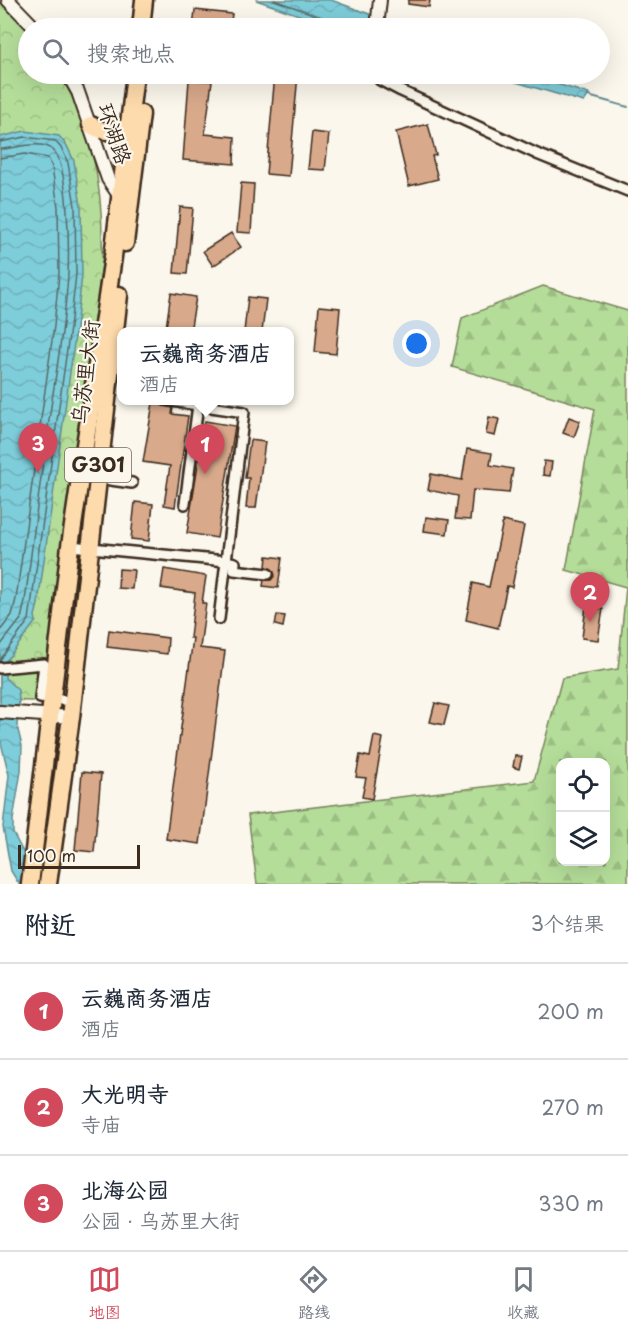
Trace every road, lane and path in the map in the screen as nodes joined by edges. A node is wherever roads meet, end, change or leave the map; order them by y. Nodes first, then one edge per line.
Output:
1 (8, 0) edge
2 (144, 0) edge
3 (155, 0) edge
4 (380, 0) edge
5 (25, 18) edge
6 (142, 18) edge
7 (153, 18) edge
8 (377, 18) edge
9 (74, 84) edge
10 (134, 84) edge
11 (144, 84) edge
12 (388, 84) edge
13 (90, 125) junction
14 (128, 127) junction
15 (628, 191) edge
16 (125, 198) junction
17 (107, 392) edge
18 (198, 405) joint
19 (96, 478) junction
20 (132, 483) dead end
21 (185, 504) dead end
22 (70, 546) junction
23 (89, 547) junction
24 (226, 561) junction
25 (268, 574) dead end
26 (219, 619) dead end
27 (0, 668) edge
28 (51, 707) junction
29 (71, 709) junction
30 (0, 712) edge
31 (30, 884) edge
32 (48, 884) edge

1 - 5 main road
2 - 6 highway
3 - 7 highway
4 - 8 main road
9 - 13 main road, 环湖路
10 - 14 highway, 乌苏里大街 / G301
11 - 16 highway, 乌苏里大街 / G301
12 - 15 street
13 - 14 highway
13 - 16 main road, 环湖路
14 - 16 highway, 乌苏里大街 / G301
16 - 17 highway, 乌苏里大街 / G301
17 - 19 highway, 乌苏里大街 / G301
17 - 22 highway, 乌苏里大街 / G301
18 - 21 street
18 - 24 street
19 - 20 street
19 - 23 highway, 乌苏里大街 / G301
22 - 23 street
22 - 28 highway, 乌苏里大街 / G301
23 - 24 street
23 - 29 highway, 乌苏里大街 / G301
24 - 25 street
24 - 26 street
27 - 28 street
28 - 29 main road
28 - 30 main road
28 - 31 highway, 乌苏里大街 / G301
29 - 32 highway, 乌苏里大街 / G301

